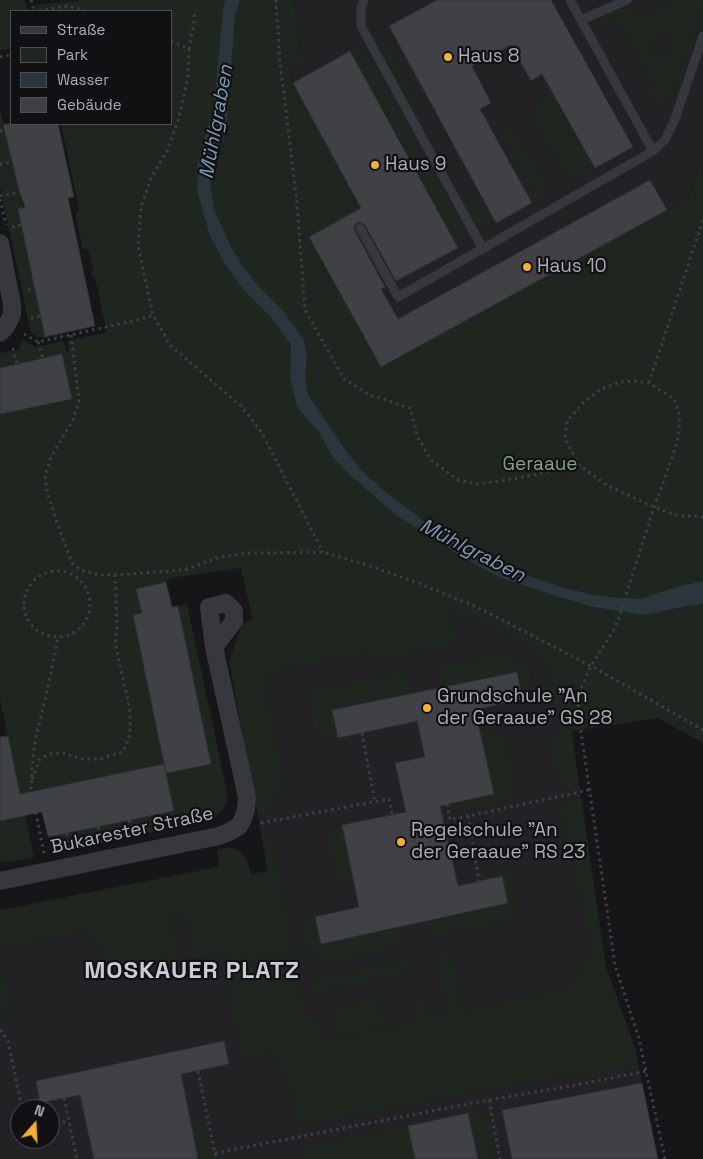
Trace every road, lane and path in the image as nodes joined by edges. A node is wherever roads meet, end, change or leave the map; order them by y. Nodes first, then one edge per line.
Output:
1 (276, 0) edge
2 (364, 0) edge
3 (570, 0) edge
4 (627, 0) edge
5 (45, 10) edge
6 (82, 10) edge
7 (195, 10) dead end
8 (581, 20) junction
9 (703, 36) edge
10 (172, 41) edge
11 (189, 49) junction
12 (5, 130) dead end
13 (0, 131) edge
14 (653, 151) junction
15 (12, 162) dead end
16 (0, 164) edge
17 (20, 192) dead end
18 (0, 196) edge
19 (703, 220) edge
20 (360, 228) dead end
21 (0, 243) edge
22 (483, 248) junction
23 (153, 315) junction
24 (6, 334) edge
25 (72, 335) junction
26 (38, 342) junction
27 (43, 359) dead end
28 (17, 364) dead end
29 (649, 383) junction
30 (579, 465) junction
31 (654, 507) junction
32 (703, 517) edge
33 (323, 552) junction
34 (78, 568) junction
35 (115, 575) junction
36 (74, 576) junction
37 (58, 637) junction
38 (214, 647) dead end
39 (591, 666) junction
40 (703, 730) edge
41 (362, 732) dead end
42 (32, 779) junction
43 (589, 790) junction
44 (376, 802) junction
45 (447, 804) dead end
46 (160, 814) dead end
47 (392, 814) dead end
48 (468, 816) junction
49 (129, 820) dead end
50 (260, 823) dead end
51 (98, 827) dead end
52 (67, 833) dead end
53 (165, 836) dead end
54 (135, 842) dead end
55 (104, 848) dead end
56 (72, 854) dead end
57 (45, 860) dead end
58 (0, 881) edge
59 (480, 881) dead end
60 (0, 1030) edge
61 (198, 1071) dead end
62 (647, 1071) junction
63 (64, 1098) dead end
64 (20, 1099) edge
65 (489, 1100) junction
66 (69, 1121) junction
67 (60, 1123) edge
68 (215, 1153) junction
69 (77, 1159) edge
70 (216, 1159) edge
71 (500, 1159) edge
72 (665, 1159) edge

1 - 30 path
2 - 22 lane
3 - 8 lane
4 - 8 lane
5 - 6 path
7 - 11 path
8 - 14 lane
9 - 14 lane
10 - 11 path
11 - 23 path
12 - 13 path
14 - 22 lane
15 - 16 path
17 - 18 path
19 - 29 path
20 - 22 lane
21 - 24 street
23 - 25 path
23 - 33 path
24 - 26 path
24 - 28 path
25 - 26 path
25 - 34 path
26 - 27 path
29 - 30 path
29 - 31 path
30 - 31 path
31 - 32 path
31 - 39 path
33 - 35 path
33 - 39 path
34 - 35 path
34 - 36 path
35 - 42 path
36 - 37 path
36 - 37 path
37 - 42 path
38 - 58 street, Bukarester Straße
39 - 40 path
39 - 43 path
41 - 44 path
42 - 57 path
43 - 48 path
43 - 62 path
44 - 47 path
44 - 50 path
45 - 48 path
46 - 53 path
48 - 59 path
49 - 54 path
51 - 55 path
52 - 56 path
60 - 64 path
61 - 68 path
62 - 65 path
62 - 72 path
63 - 66 path
65 - 68 path
65 - 71 path
66 - 67 path
66 - 69 path
68 - 70 path

